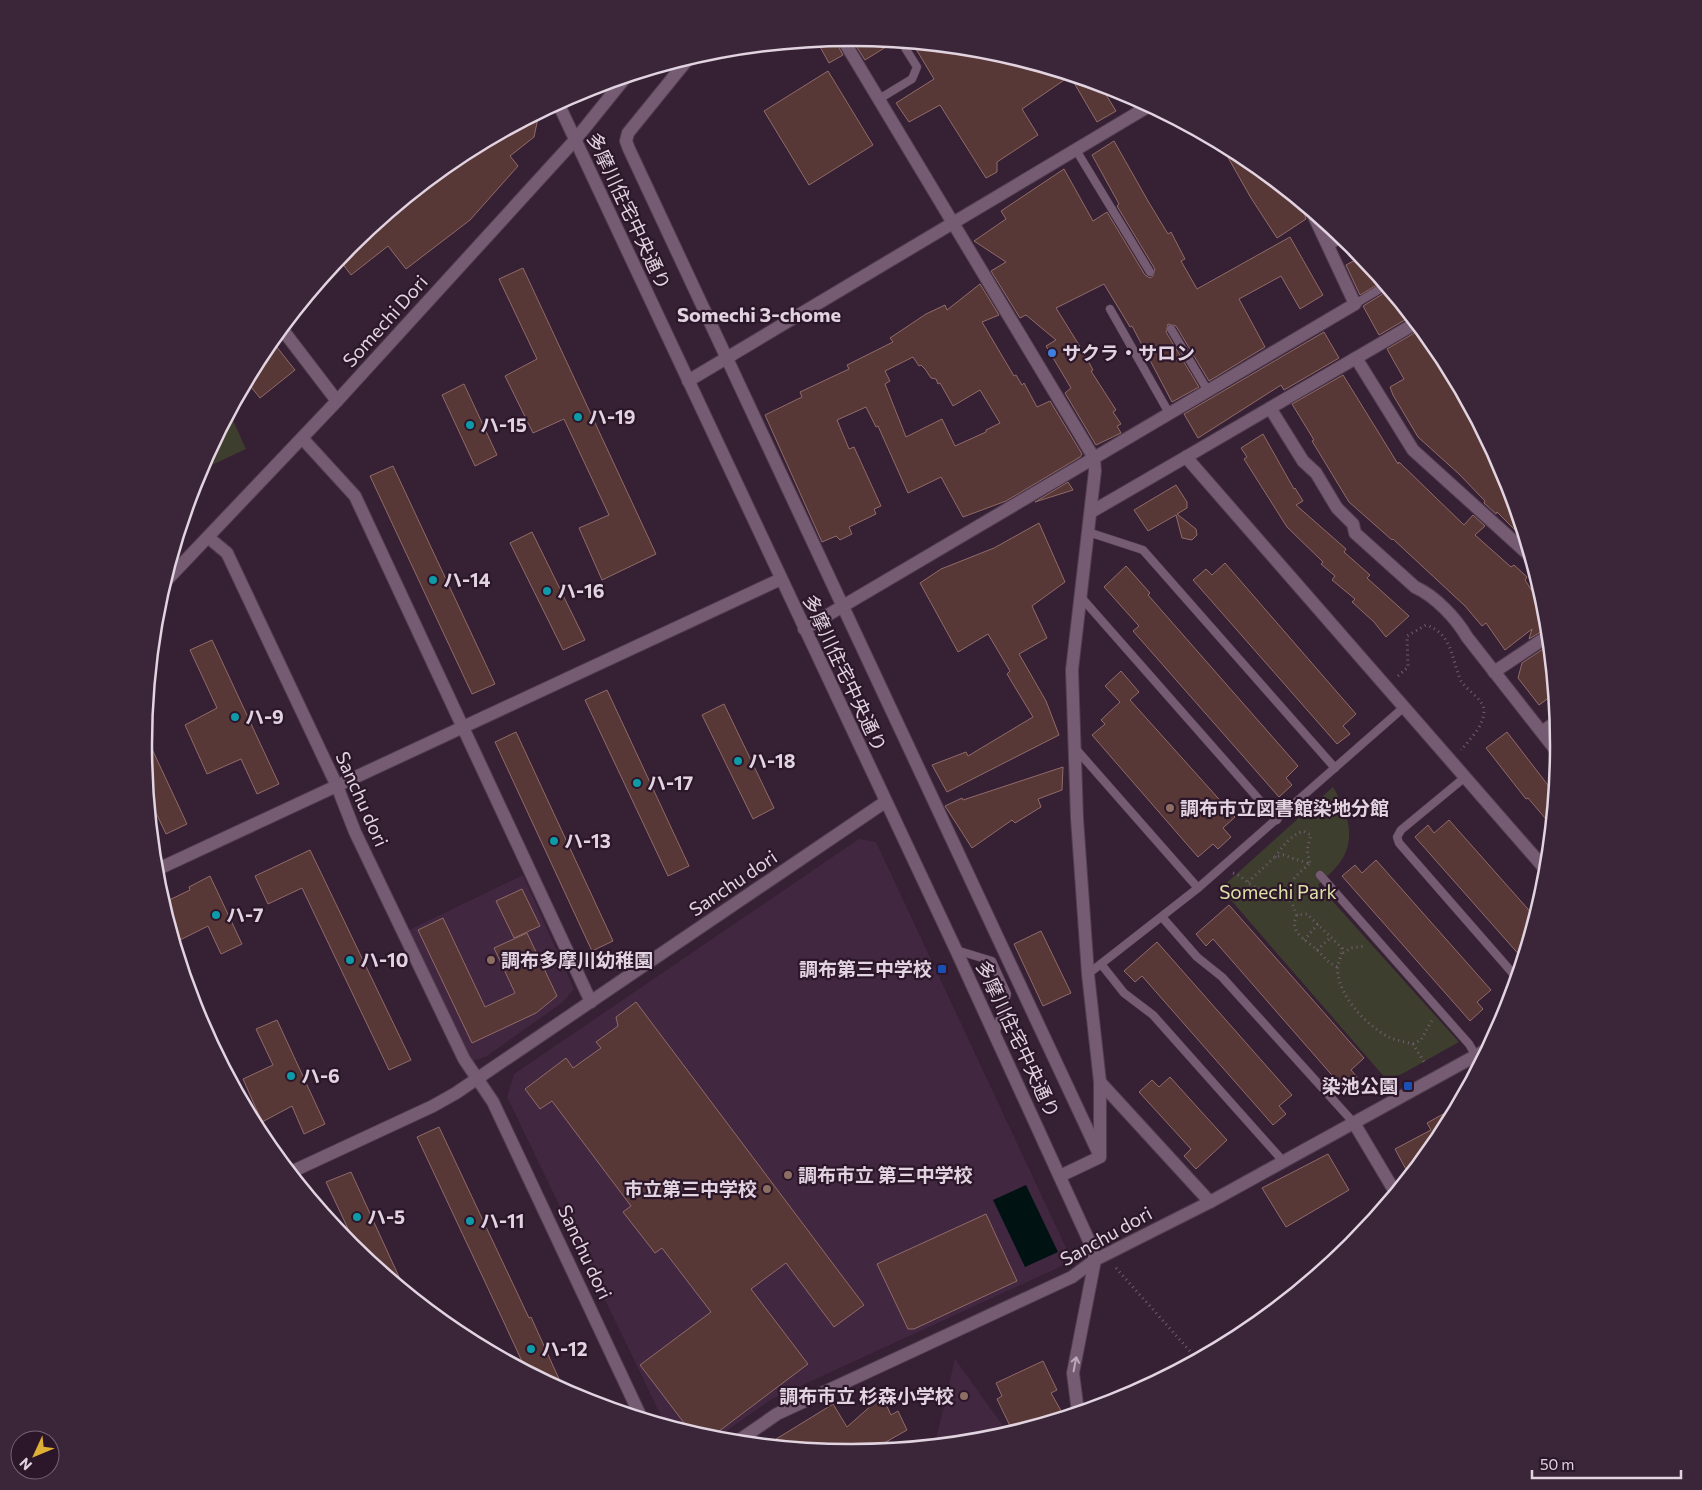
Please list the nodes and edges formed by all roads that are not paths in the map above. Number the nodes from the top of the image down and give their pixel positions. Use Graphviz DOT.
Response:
graph roads {
  1 [pos="847,46"];
  2 [pos="906,49"];
  3 [pos="681,68"];
  4 [pos="619,86"];
  5 [pos="879,99"];
  6 [pos="1138,108"];
  7 [pos="561,109"];
  8 [pos="575,140"];
  9 [pos="1076,150"];
  10 [pos="954,222"];
  11 [pos="1320,227"];
  12 [pos="1336,242"];
  13 [pos="1329,246"];
  14 [pos="1150,272"];
  15 [pos="1380,289"];
  16 [pos="1355,304"];
  17 [pos="1110,309"];
  18 [pos="1410,327"];
  19 [pos="1171,329"];
  20 [pos="286,335"];
  21 [pos="728,357"];
  22 [pos="1356,358"];
  23 [pos="688,380"];
  24 [pos="1208,391"];
  25 [pos="337,401"];
  26 [pos="1270,408"];
  27 [pos="1170,413"];
  28 [pos="302,438"];
  29 [pos="1186,457"];
  30 [pos="1094,458"];
  31 [pos="1091,512"];
  32 [pos="1088,532"];
  33 [pos="209,538"];
  34 [pos="1521,548"];
  35 [pos="174,573"];
  36 [pos="781,579"];
  37 [pos="1079,596"];
  38 [pos="844,606"];
  39 [pos="804,629"];
  40 [pos="1542,640"];
  41 [pos="1494,672"];
  42 [pos="1403,708"];
  43 [pos="464,727"];
  44 [pos="1549,727"];
  45 [pos="1542,732"];
  46 [pos="1550,742"];
  47 [pos="1075,748"];
  48 [pos="1334,768"];
  49 [pos="1464,778"];
  50 [pos="336,786"];
  51 [pos="885,802"];
  52 [pos="1277,820"];
  53 [pos="1539,862"];
  54 [pos="163,867"];
  55 [pos="1320,875"];
  56 [pos="1198,888"];
  57 [pos="1162,917"];
  58 [pos="956,950"];
  59 [pos="1101,964"];
  60 [pos="1512,972"];
  61 [pos="1088,974"];
  62 [pos="591,1002"];
  63 [pos="995,1035"];
  64 [pos="1479,1052"];
  65 [pos="1477,1055"];
  66 [pos="478,1078"];
  67 [pos="1100,1082"];
  68 [pos="1354,1123"];
  69 [pos="1100,1157"];
  70 [pos="1282,1161"];
  71 [pos="297,1169"];
  72 [pos="1060,1176"];
  73 [pos="1392,1186"];
  74 [pos="1210,1202"];
  75 [pos="1100,1258"];
  76 [pos="1077,1407"];
  77 [pos="638,1411"];
  78 [pos="746,1436"];
  1 -- 5 [label="street"];
  2 -- 5 [label="lane"];
  3 -- 21 [label="street"];
  4 -- 8 [label="street, Somechi Dori"];
  5 -- 10 [label="street"];
  6 -- 9 [label="street"];
  7 -- 8 [label="street, 多摩川住宅中央通り"];
  8 -- 23 [label="street, 多摩川住宅中央通り"];
  8 -- 25 [label="street, Somechi Dori"];
  9 -- 10 [label="street"];
  9 -- 14 [label="lane"];
  10 -- 21 [label="street"];
  10 -- 30 [label="street"];
  11 -- 13 [label="street"];
  12 -- 13 [label="lane"];
  13 -- 16 [label="street"];
  15 -- 16 [label="lane"];
  16 -- 24 [label="street"];
  17 -- 27 [label="lane"];
  18 -- 22 [label="street"];
  19 -- 24 [label="lane"];
  20 -- 25 [label="street"];
  21 -- 23 [label="street"];
  21 -- 38 [label="street"];
  22 -- 26 [label="street"];
  22 -- 34 [label="street"];
  23 -- 36 [label="street, 多摩川住宅中央通り"];
  24 -- 27 [label="street"];
  25 -- 28 [label="street, Somechi Dori"];
  26 -- 29 [label="street"];
  26 -- 41 [label="street"];
  27 -- 30 [label="street"];
  28 -- 33 [label="street, Somechi Dori"];
  28 -- 43 [label="street"];
  29 -- 31 [label="street"];
  29 -- 42 [label="street"];
  30 -- 31 [label="street"];
  30 -- 38 [label="street"];
  31 -- 32 [label="street"];
  32 -- 37 [label="street"];
  32 -- 48 [label="lane"];
  33 -- 35 [label="street, Somechi Dori"];
  33 -- 50 [label="street, Sanchu dori"];
  36 -- 39 [label="street, 多摩川住宅中央通り"];
  36 -- 43 [label="street"];
  37 -- 47 [label="street"];
  37 -- 52 [label="lane"];
  38 -- 39 [label="street"];
  38 -- 69 [label="street"];
  39 -- 51 [label="street, 多摩川住宅中央通り"];
  40 -- 41 [label="street"];
  41 -- 45 [label="street"];
  42 -- 48 [label="lane"];
  42 -- 49 [label="street"];
  43 -- 50 [label="street"];
  43 -- 62 [label="street"];
  44 -- 45 [label="street"];
  45 -- 46 [label="street"];
  47 -- 56 [label="lane"];
  47 -- 61 [label="street"];
  48 -- 52 [label="lane"];
  49 -- 53 [label="street"];
  49 -- 60 [label="lane"];
  50 -- 54 [label="street"];
  50 -- 66 [label="street, Sanchu dori"];
  51 -- 58 [label="street, 多摩川住宅中央通り"];
  51 -- 62 [label="street, Sanchu dori"];
  52 -- 56 [label="lane"];
  55 -- 64 [label="lane"];
  56 -- 57 [label="lane"];
  57 -- 59 [label="lane"];
  57 -- 68 [label="lane"];
  58 -- 63 [label="street, 多摩川住宅中央通り"];
  58 -- 63 [label="lane"];
  59 -- 61 [label="lane"];
  59 -- 70 [label="lane"];
  61 -- 67 [label="street"];
  62 -- 66 [label="street, Sanchu dori"];
  63 -- 72 [label="street, 多摩川住宅中央通り"];
  65 -- 68 [label="street, Sanchu dori"];
  66 -- 71 [label="street, Sanchu dori"];
  66 -- 77 [label="street, Sanchu dori"];
  67 -- 69 [label="street"];
  67 -- 74 [label="street"];
  68 -- 70 [label="street, Sanchu dori"];
  68 -- 73 [label="street"];
  69 -- 72 [label="street"];
  70 -- 74 [label="street, Sanchu dori"];
  72 -- 75 [label="street, 多摩川住宅中央通り"];
  74 -- 75 [label="street, Sanchu dori"];
  76 -- 75 [label="street, one-way"];
  75 -- 78 [label="street, Sanchu dori"];
}
